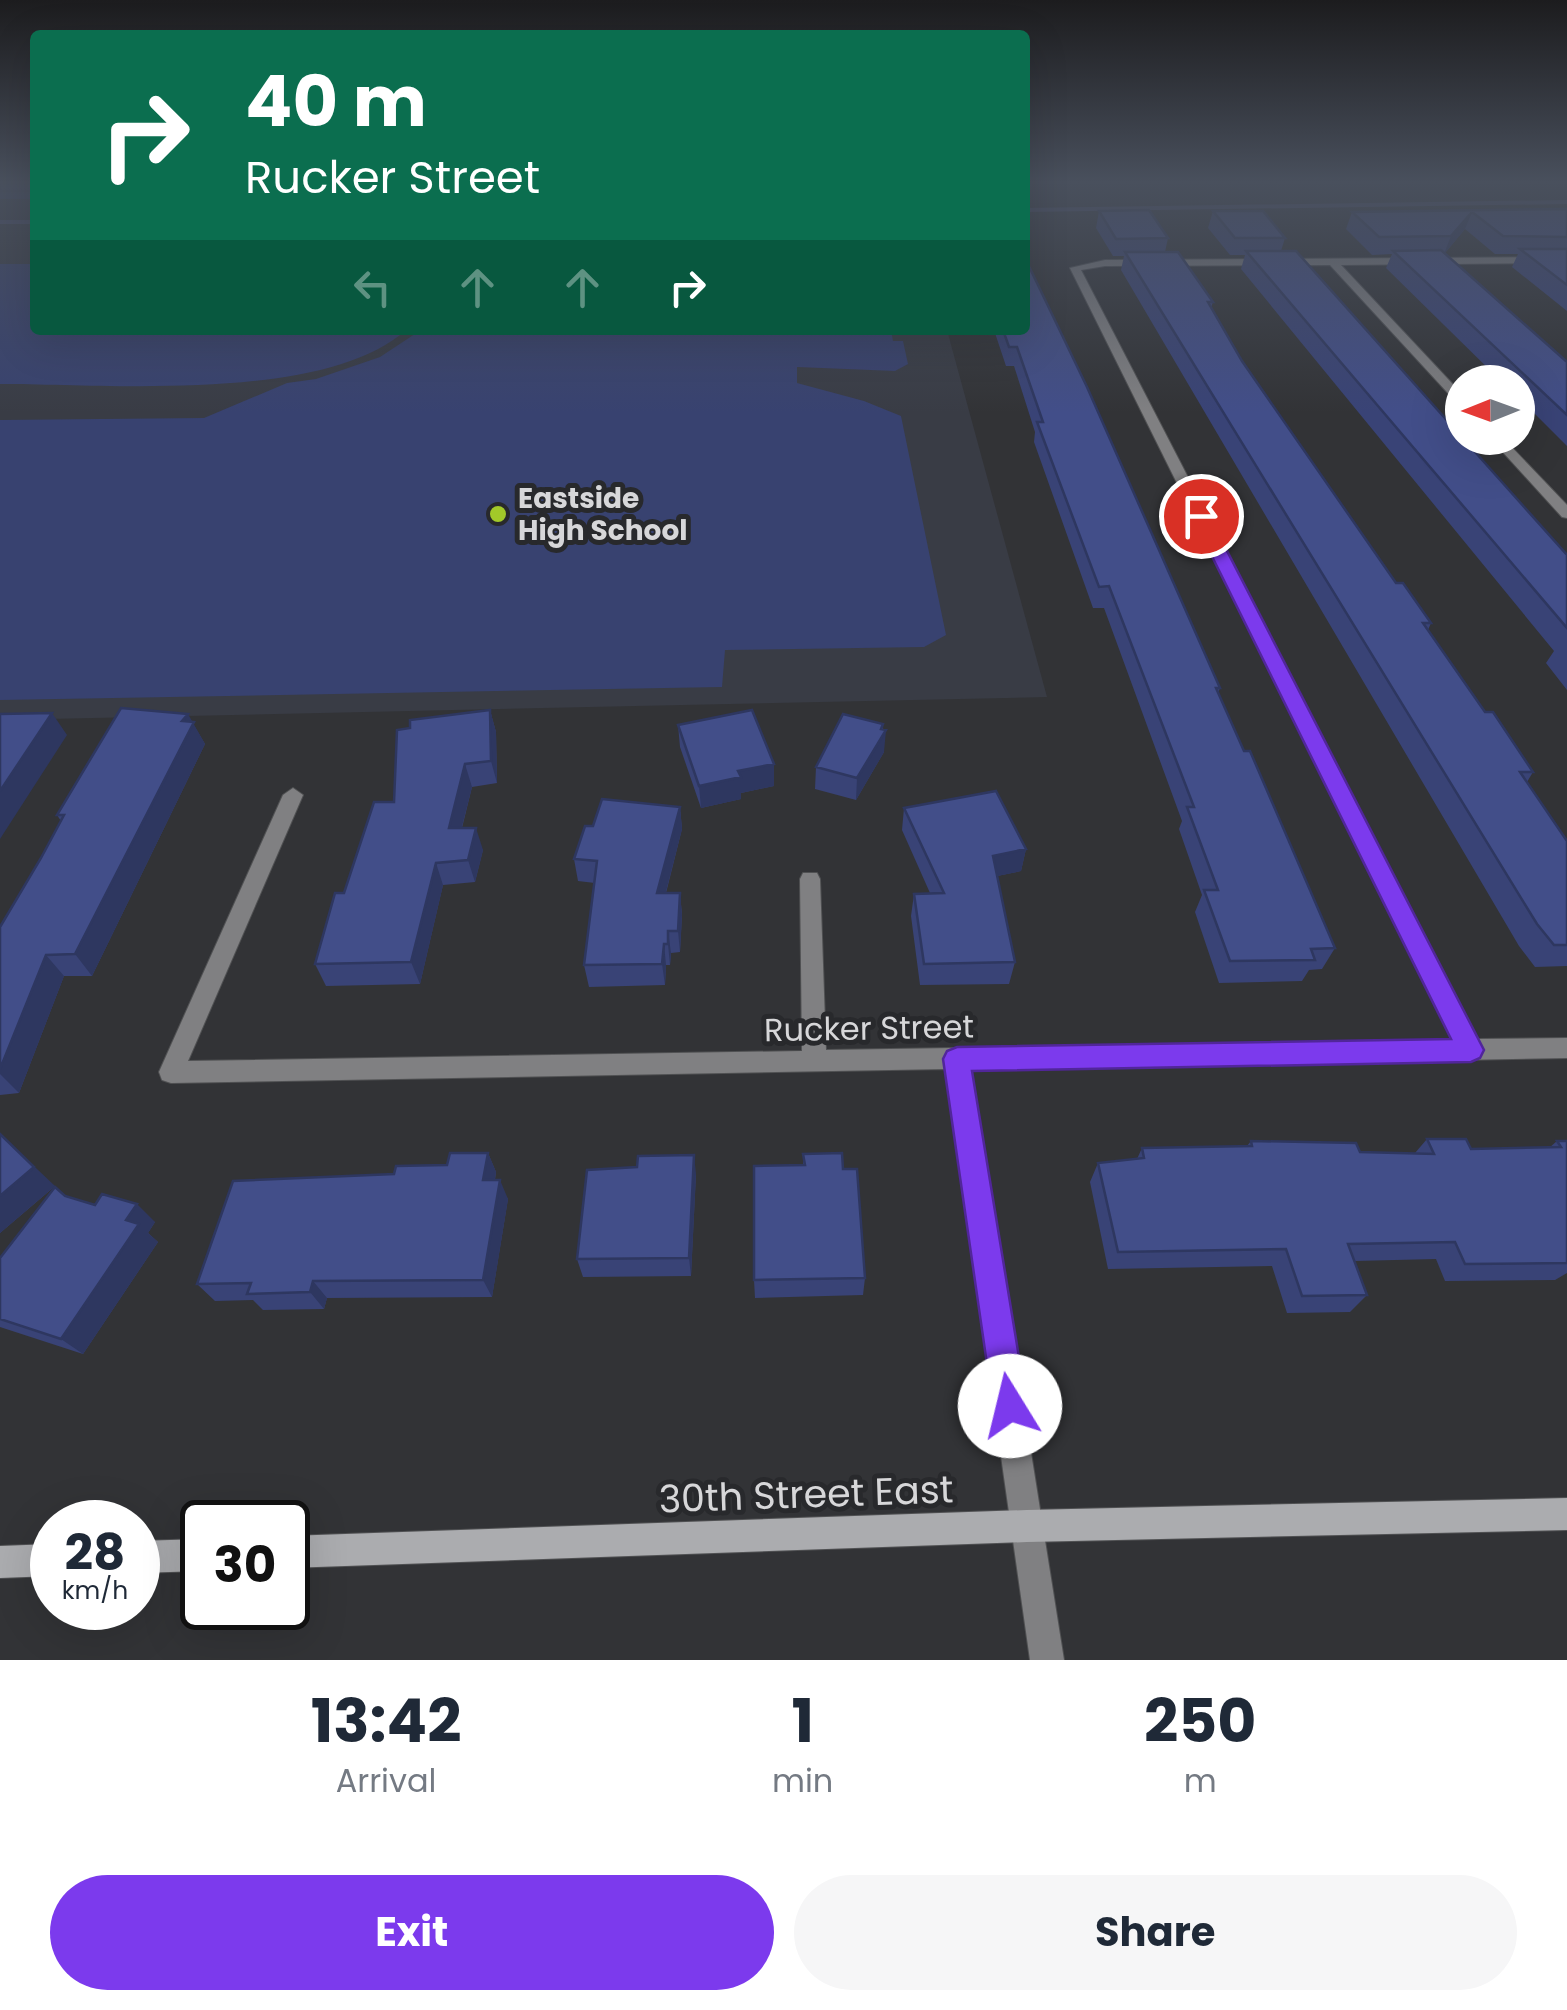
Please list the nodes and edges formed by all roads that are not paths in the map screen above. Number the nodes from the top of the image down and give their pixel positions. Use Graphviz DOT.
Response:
graph roads {
  1 [pos="1567,260"];
  2 [pos="1333,262"];
  3 [pos="1445,383"];
  4 [pos="1512,455"];
  5 [pos="1567,514"];
  6 [pos="294,795"];
  7 [pos="810,879"];
  8 [pos="1567,1048"];
  9 [pos="1471,1050"];
  10 [pos="957,1059"];
  11 [pos="814,1061"];
  12 [pos="1567,1514"];
  13 [pos="1027,1526"];
  14 [pos="310,1551"];
  15 [pos="30,1561"];
  16 [pos="0,1562"];
  17 [pos="1047,1660"];
  1 -- 2 [label="street"];
  2 -- 3 [label="street"];
  2 -- 9 [label="street"];
  4 -- 5 [label="street"];
  6 -- 11 [label="street, Rucker Street"];
  7 -- 11 [label="street"];
  8 -- 9 [label="street, Rucker Street"];
  9 -- 10 [label="street, Rucker Street"];
  10 -- 11 [label="street, Rucker Street"];
  10 -- 13 [label="street"];
  12 -- 13 [label="main road, 30th Street East"];
  13 -- 14 [label="main road, 30th Street East"];
  13 -- 17 [label="street"];
  15 -- 16 [label="main road"];
}
